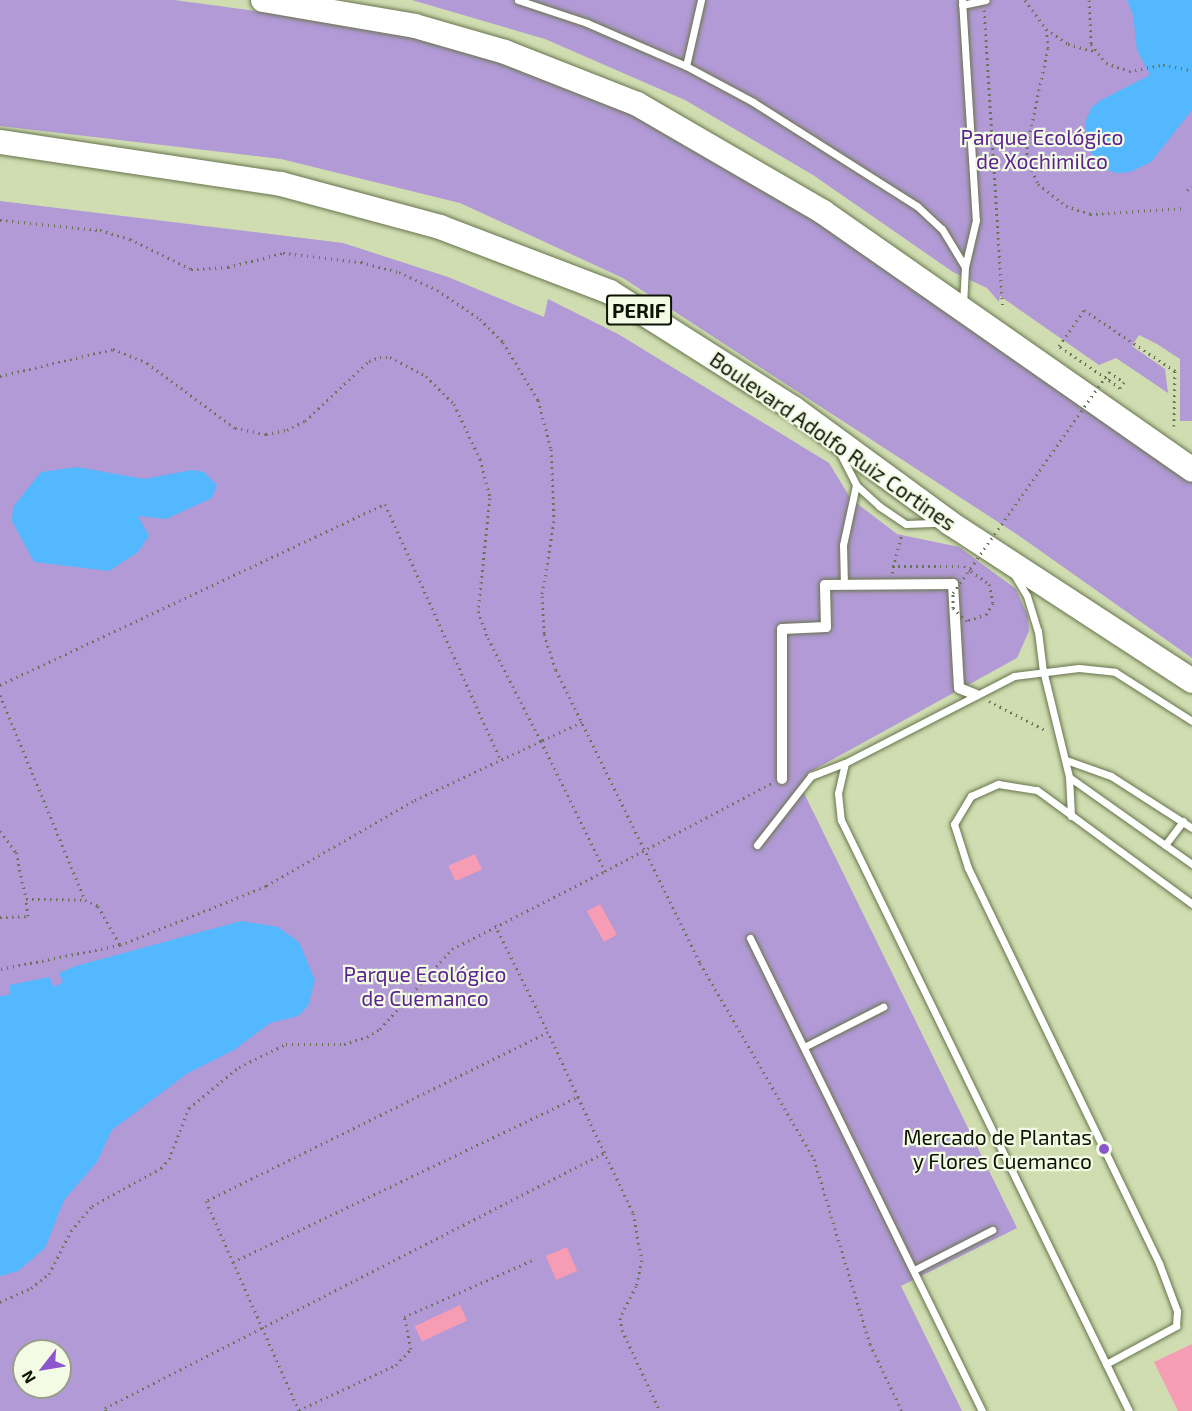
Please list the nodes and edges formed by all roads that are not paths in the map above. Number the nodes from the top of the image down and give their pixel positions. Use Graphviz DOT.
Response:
graph roads {
  1 [pos="263,0"];
  2 [pos="518,0"];
  3 [pos="700,0"];
  4 [pos="984,0"];
  5 [pos="962,2"];
  6 [pos="686,66"];
  7 [pos="0,142"];
  8 [pos="965,267"];
  9 [pos="962,309"];
  10 [pos="832,437"];
  11 [pos="1192,469"];
  12 [pos="856,485"];
  13 [pos="950,523"];
  14 [pos="1005,558"];
  15 [pos="844,585"];
  16 [pos="1042,670"];
  17 [pos="1192,681"];
  18 [pos="976,695"];
  19 [pos="1192,721"];
  20 [pos="1066,760"];
  21 [pos="845,763"];
  22 [pos="1069,777"];
  23 [pos="782,778"];
  24 [pos="1071,816"];
  25 [pos="1183,821"];
  26 [pos="1192,828"];
  27 [pos="1165,845"];
  28 [pos="757,846"];
  29 [pos="1192,864"];
  30 [pos="1192,904"];
  31 [pos="750,938"];
  32 [pos="883,1007"];
  33 [pos="804,1047"];
  34 [pos="992,1230"];
  35 [pos="914,1270"];
  36 [pos="1106,1364"];
  37 [pos="982,1411"];
  38 [pos="1129,1411"];
  1 -- 9 [label="highway"];
  2 -- 6 [label="lane"];
  3 -- 6 [label="lane"];
  4 -- 5 [label="lane"];
  5 -- 8 [label="lane"];
  6 -- 8 [label="lane"];
  7 -- 10 [label="highway, Boulevard Adolfo Ruiz Cortines / PERIF"];
  8 -- 9 [label="lane"];
  9 -- 11 [label="highway"];
  10 -- 12 [label="lane"];
  10 -- 13 [label="highway, Boulevard Adolfo Ruiz Cortines / PERIF"];
  12 -- 13 [label="lane"];
  12 -- 15 [label="lane"];
  13 -- 14 [label="highway, Boulevard Adolfo Ruiz Cortines / PERIF"];
  14 -- 16 [label="lane"];
  14 -- 17 [label="highway, Boulevard Adolfo Ruiz Cortines / PERIF"];
  15 -- 18 [label="street"];
  15 -- 23 [label="street"];
  16 -- 18 [label="lane"];
  16 -- 19 [label="lane"];
  16 -- 20 [label="lane"];
  18 -- 21 [label="lane"];
  20 -- 22 [label="lane"];
  20 -- 25 [label="lane"];
  21 -- 28 [label="lane"];
  21 -- 36 [label="lane"];
  22 -- 24 [label="lane"];
  22 -- 27 [label="lane"];
  24 -- 30 [label="lane"];
  24 -- 36 [label="lane"];
  25 -- 26 [label="lane"];
  25 -- 27 [label="lane"];
  27 -- 29 [label="lane"];
  31 -- 33 [label="lane"];
  32 -- 33 [label="lane"];
  33 -- 35 [label="lane"];
  34 -- 35 [label="lane"];
  35 -- 37 [label="lane"];
  36 -- 38 [label="lane"];
}
